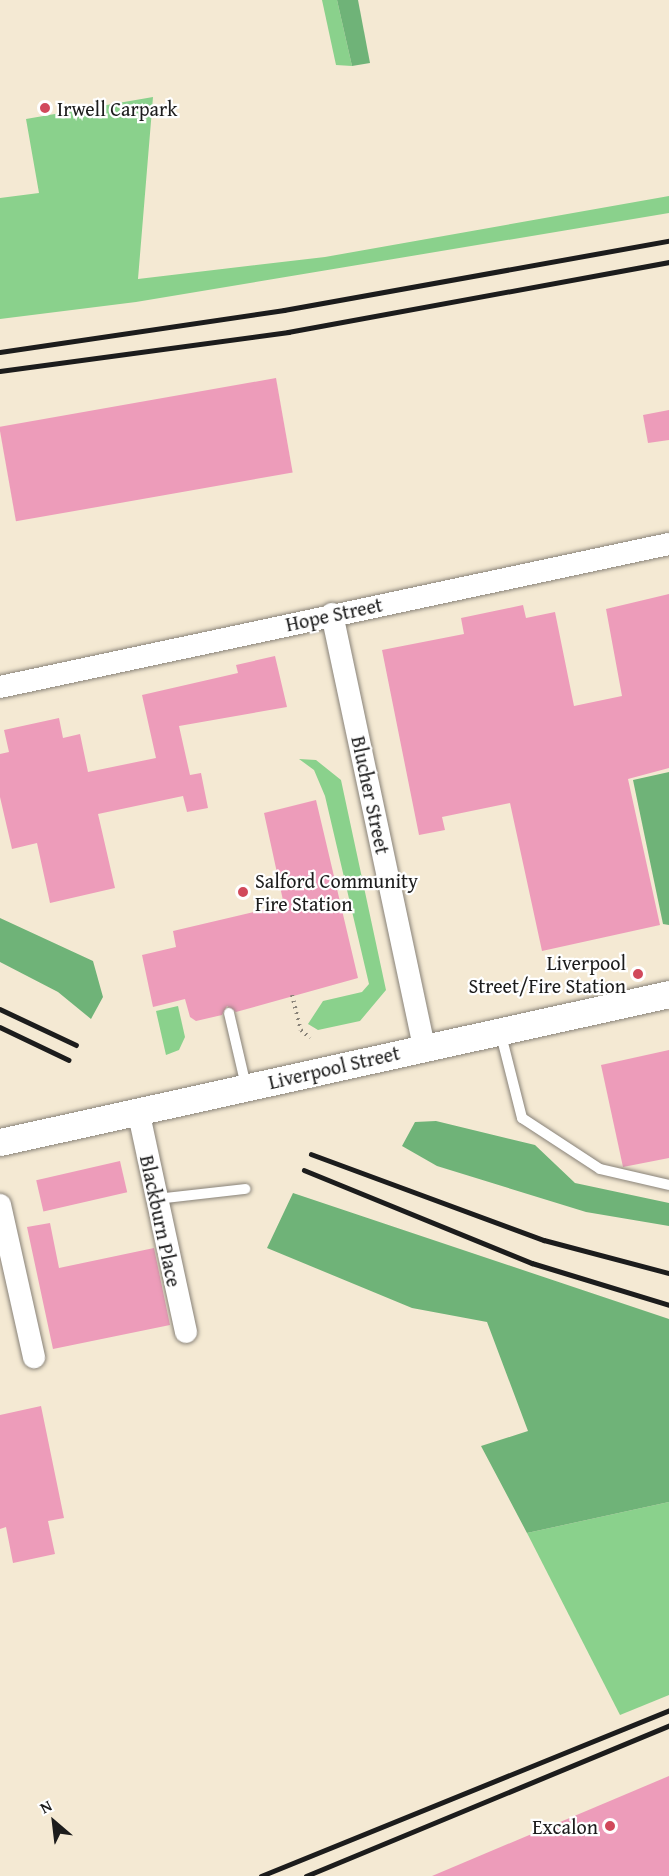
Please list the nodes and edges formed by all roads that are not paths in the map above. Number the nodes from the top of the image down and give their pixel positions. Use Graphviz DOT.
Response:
graph roads {
  1 [pos="669,543"];
  2 [pos="332,614"];
  3 [pos="0,687"];
  4 [pos="669,994"];
  5 [pos="230,1013"];
  6 [pos="500,1031"];
  7 [pos="424,1047"];
  8 [pos="246,1087"];
  9 [pos="138,1110"];
  10 [pos="0,1142"];
  11 [pos="669,1185"];
  12 [pos="245,1189"];
  13 [pos="156,1199"];
  14 [pos="0,1205"];
  15 [pos="186,1332"];
  16 [pos="34,1357"];
  1 -- 2 [label="street, Hope Street"];
  2 -- 3 [label="street, Hope Street"];
  2 -- 7 [label="street, Blucher Street"];
  4 -- 6 [label="street, Liverpool Street"];
  5 -- 8 [label="lane"];
  6 -- 7 [label="street, Liverpool Street"];
  6 -- 11 [label="lane"];
  7 -- 8 [label="street, Liverpool Street"];
  8 -- 9 [label="street, Liverpool Street"];
  9 -- 10 [label="street, Liverpool Street"];
  9 -- 13 [label="street, Blackburn Place"];
  12 -- 13 [label="lane"];
  13 -- 15 [label="street, Blackburn Place"];
  14 -- 16 [label="street"];
}
